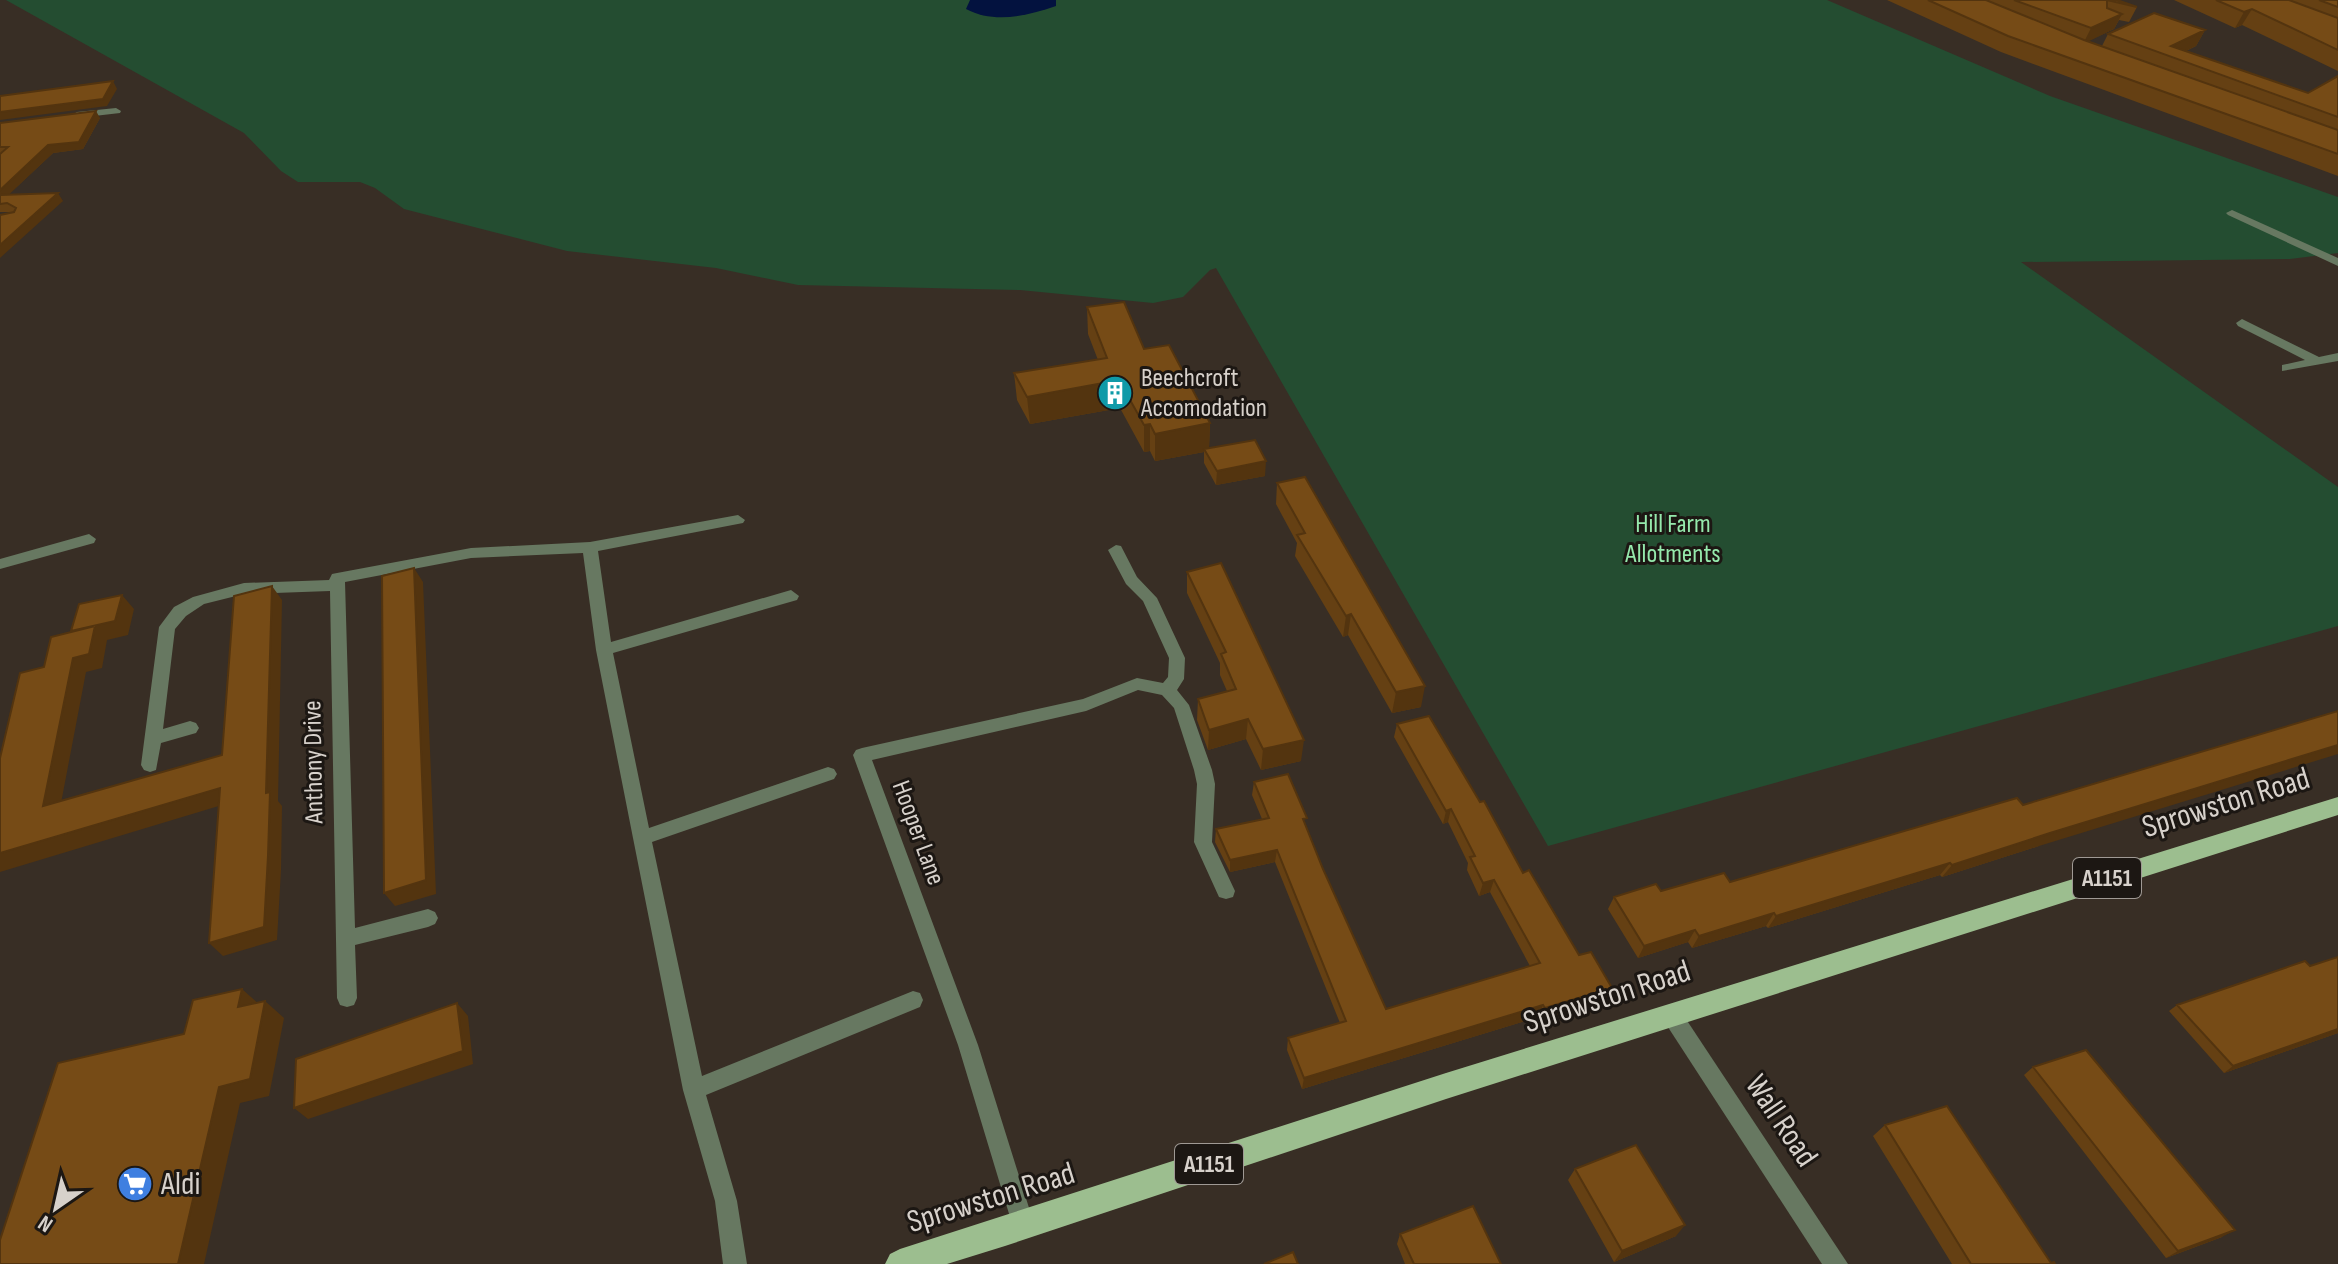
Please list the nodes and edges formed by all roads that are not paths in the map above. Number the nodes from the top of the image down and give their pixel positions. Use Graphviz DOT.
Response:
graph roads {
  1 [pos="116,111"];
  2 [pos="59,118"];
  3 [pos="2232,213"];
  4 [pos="2338,262"];
  5 [pos="2242,323"];
  6 [pos="2338,357"];
  7 [pos="2317,361"];
  8 [pos="2287,368"];
  9 [pos="738,520"];
  10 [pos="89,539"];
  11 [pos="590,547"];
  12 [pos="1116,550"];
  13 [pos="0,564"];
  14 [pos="337,585"];
  15 [pos="791,596"];
  16 [pos="604,650"];
  17 [pos="1167,690"];
  18 [pos="190,728"];
  19 [pos="153,739"];
  20 [pos="150,765"];
  21 [pos="828,774"];
  22 [pos="2338,806"];
  23 [pos="642,838"];
  24 [pos="1226,891"];
  25 [pos="428,918"];
  26 [pos="345,939"];
  27 [pos="347,998"];
  28 [pos="913,1000"];
  29 [pos="1671,1014"];
  30 [pos="694,1090"];
  31 [pos="1024,1227"];
  32 [pos="735,1264"];
  33 [pos="900,1264"];
  34 [pos="1836,1264"];
  1 -- 2 [label="street"];
  3 -- 4 [label="street"];
  5 -- 7 [label="street"];
  6 -- 7 [label="street"];
  7 -- 8 [label="street"];
  9 -- 11 [label="street"];
  10 -- 13 [label="street"];
  11 -- 14 [label="street"];
  11 -- 16 [label="street"];
  12 -- 17 [label="street"];
  14 -- 19 [label="street"];
  14 -- 26 [label="street, Anthony Drive"];
  15 -- 16 [label="street"];
  16 -- 23 [label="street"];
  17 -- 24 [label="street"];
  17 -- 31 [label="street, Hooper Lane"];
  18 -- 19 [label="street"];
  19 -- 20 [label="street"];
  21 -- 23 [label="street"];
  22 -- 29 [label="main road, Sprowston Road / A1151"];
  23 -- 30 [label="street"];
  25 -- 26 [label="street"];
  26 -- 27 [label="street, Anthony Drive"];
  28 -- 30 [label="street"];
  29 -- 31 [label="main road, Sprowston Road / A1151"];
  29 -- 34 [label="street, Wall Road"];
  30 -- 32 [label="street"];
  31 -- 33 [label="main road, Sprowston Road / A1151"];
}
